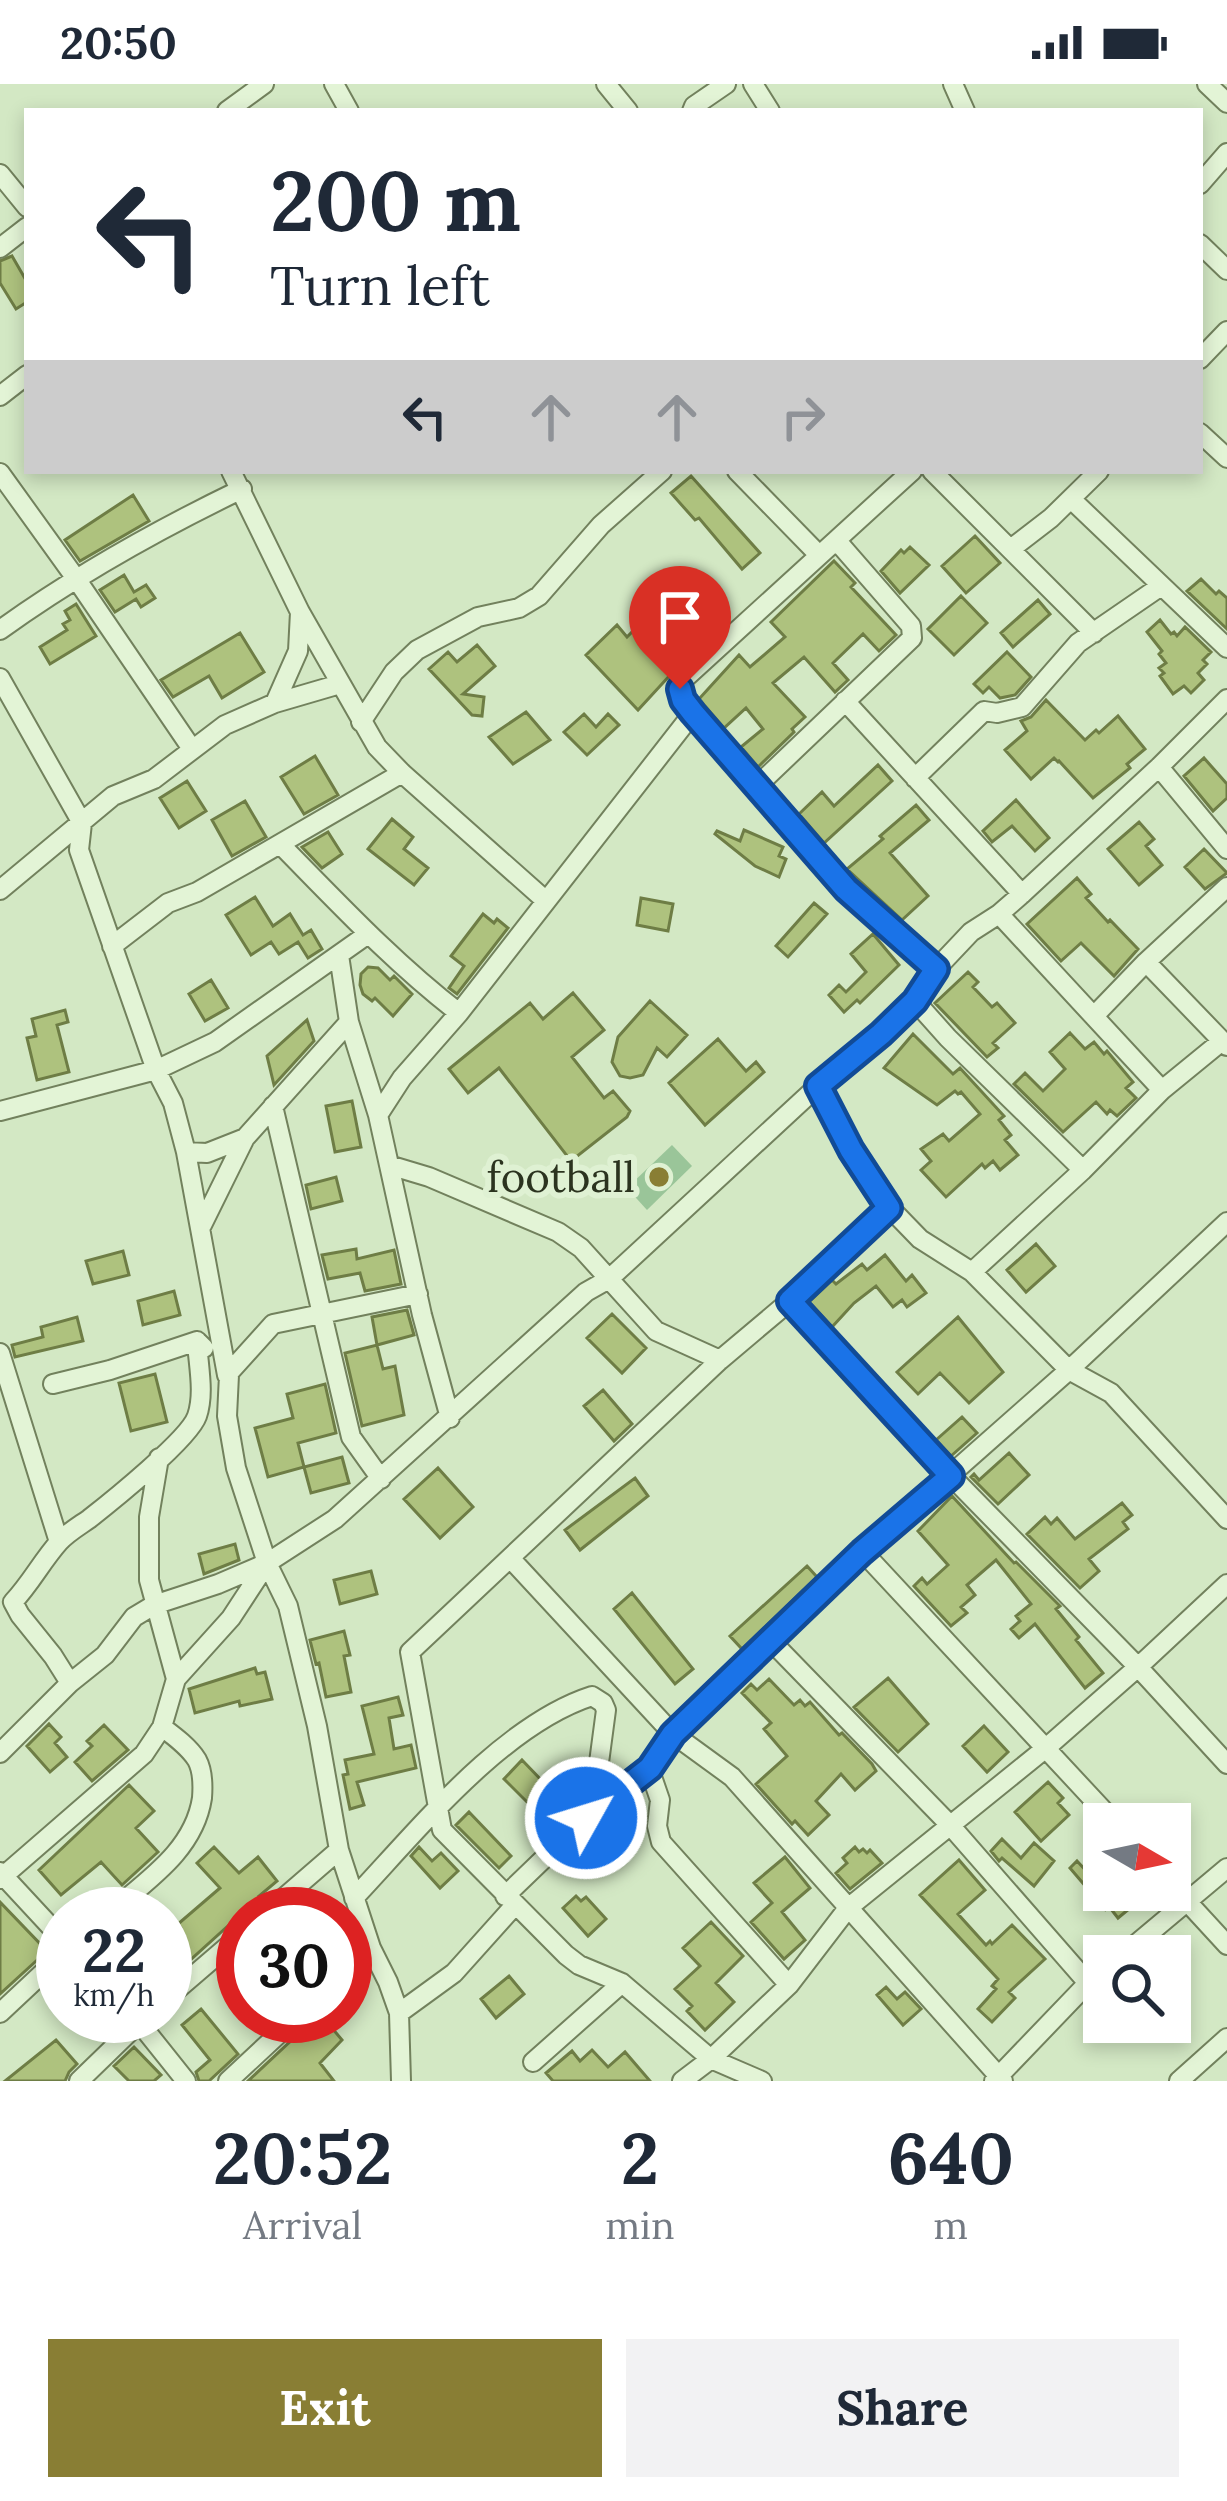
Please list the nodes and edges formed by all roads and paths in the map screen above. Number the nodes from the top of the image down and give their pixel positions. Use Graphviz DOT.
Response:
graph roads {
  1 [pos="264,84"];
  2 [pos="606,84"];
  3 [pos="726,84"];
  4 [pos="1207,84"];
  5 [pos="1227,103"];
  6 [pos="230,108"];
  7 [pos="626,108"];
  8 [pos="693,108"];
  9 [pos="1227,153"];
  10 [pos="0,174"];
  11 [pos="1203,181"];
  12 [pos="24,203"];
  13 [pos="24,229"];
  14 [pos="1203,247"];
  15 [pos="0,248"];
  16 [pos="1227,270"];
  17 [pos="1227,332"];
  18 [pos="1203,356"];
  19 [pos="24,377"];
  20 [pos="0,396"];
  21 [pos="1203,436"];
  22 [pos="1227,458"];
  23 [pos="0,473"];
  24 [pos="233,474"];
  25 [pos="659,474"];
  26 [pos="740,474"];
  27 [pos="909,474"];
  28 [pos="935,474"];
  29 [pos="1096,474"];
  30 [pos="242,489"];
  31 [pos="1072,499"];
  32 [pos="837,541"];
  33 [pos="1012,548"];
  34 [pos="819,555"];
  35 [pos="77,580"];
  36 [pos="1161,586"];
  37 [pos="300,612"];
  38 [pos="0,630"];
  39 [pos="1094,633"];
  40 [pos="1227,648"];
  41 [pos="0,678"];
  42 [pos="340,684"];
  43 [pos="1227,699"];
  44 [pos="845,701"];
  45 [pos="274,703"];
  46 [pos="693,713"];
  47 [pos="361,722"];
  48 [pos="192,749"];
  49 [pos="1159,767"];
  50 [pos="402,773"];
  51 [pos="915,778"];
  52 [pos="758,785"];
  53 [pos="82,823"];
  54 [pos="281,844"];
  55 [pos="1227,849"];
  56 [pos="1227,887"];
  57 [pos="0,890"];
  58 [pos="1022,894"];
  59 [pos="545,900"];
  60 [pos="999,914"];
  61 [pos="368,934"];
  62 [pos="112,946"];
  63 [pos="339,955"];
  64 [pos="1145,962"];
  65 [pos="936,969"];
  66 [pos="915,1001"];
  67 [pos="459,1013"];
  68 [pos="1094,1016"];
  69 [pos="349,1022"];
  70 [pos="1224,1043"];
  71 [pos="156,1070"];
  72 [pos="818,1086"];
  73 [pos="1162,1090"];
  74 [pos="273,1106"];
  75 [pos="0,1112"];
  76 [pos="378,1115"];
  77 [pos="244,1138"];
  78 [pos="186,1152"];
  79 [pos="389,1166"];
  80 [pos="1083,1170"];
  81 [pos="889,1208"];
  82 [pos="1227,1222"];
  83 [pos="201,1226"];
  84 [pos="972,1272"];
  85 [pos="609,1279"];
  86 [pos="418,1294"];
  87 [pos="790,1301"];
  88 [pos="320,1315"];
  89 [pos="197,1341"];
  90 [pos="0,1353"];
  91 [pos="720,1360"];
  92 [pos="1069,1370"];
  93 [pos="227,1375"];
  94 [pos="53,1384"];
  95 [pos="450,1418"];
  96 [pos="159,1458"];
  97 [pos="951,1476"];
  98 [pos="381,1479"];
  99 [pos="1227,1520"];
  100 [pos="59,1542"];
  101 [pos="862,1552"];
  102 [pos="511,1559"];
  103 [pos="267,1563"];
  104 [pos="1227,1584"];
  105 [pos="154,1605"];
  106 [pos="7,1607"];
  107 [pos="771,1641"];
  108 [pos="1138,1667"];
  109 [pos="176,1679"];
  110 [pos="70,1683"];
  111 [pos="162,1727"];
  112 [pos="673,1734"];
  113 [pos="1046,1748"];
  114 [pos="0,1753"];
  115 [pos="1227,1764"];
  116 [pos="650,1768"];
  117 [pos="1097,1803"];
  118 [pos="437,1809"];
  119 [pos="586,1818"];
  120 [pos="950,1826"];
  121 [pos="339,1850"];
  122 [pos="1227,1868"];
  123 [pos="1,1876"];
  124 [pos="139,1887"];
  125 [pos="296,1887"];
  126 [pos="351,1887"];
  127 [pos="364,1887"];
  128 [pos="510,1900"];
  129 [pos="1191,1900"];
  130 [pos="1191,1906"];
  131 [pos="848,1908"];
  132 [pos="1178,1911"];
  133 [pos="36,1912"];
  134 [pos="1148,1935"];
  135 [pos="1227,1946"];
  136 [pos="372,1950"];
  137 [pos="216,1956"];
  138 [pos="1083,1964"];
  139 [pos="192,1977"];
  140 [pos="36,1979"];
  141 [pos="622,1983"];
  142 [pos="789,1985"];
  143 [pos="1083,1991"];
  144 [pos="0,2013"];
  145 [pos="399,2013"];
  146 [pos="1227,2038"];
  147 [pos="116,2043"];
  148 [pos="158,2043"];
  149 [pos="269,2043"];
  150 [pos="711,2059"];
  151 [pos="533,2062"];
  152 [pos="999,2080"];
  153 [pos="79,2081"];
  154 [pos="186,2081"];
  155 [pos="228,2081"];
  156 [pos="401,2081"];
  157 [pos="682,2081"];
  158 [pos="762,2081"];
  159 [pos="1179,2081"];
  1 -- 6 [label="street"];
  2 -- 7 [label="street"];
  3 -- 8 [label="street"];
  4 -- 5 [label="street"];
  9 -- 11 [label="street"];
  10 -- 12 [label="street"];
  13 -- 15 [label="street"];
  14 -- 16 [label="street"];
  17 -- 18 [label="street"];
  19 -- 20 [label="street"];
  21 -- 22 [label="street"];
  23 -- 35 [label="street"];
  24 -- 30 [label="street"];
  25 -- 47 [label="street"];
  26 -- 34 [label="street"];
  27 -- 32 [label="street"];
  28 -- 33 [label="street"];
  29 -- 31 [label="street"];
  30 -- 35 [label="street"];
  30 -- 37 [label="street"];
  31 -- 33 [label="street"];
  31 -- 36 [label="street"];
  32 -- 34 [label="street"];
  32 -- 44 [label="street"];
  33 -- 39 [label="street"];
  34 -- 46 [label="street"];
  35 -- 38 [label="street"];
  35 -- 48 [label="street"];
  36 -- 39 [label="street"];
  36 -- 40 [label="street"];
  37 -- 42 [label="street"];
  37 -- 45 [label="street"];
  39 -- 51 [label="street"];
  41 -- 53 [label="street"];
  42 -- 45 [label="street"];
  42 -- 47 [label="street"];
  43 -- 49 [label="street"];
  44 -- 51 [label="street"];
  44 -- 52 [label="street"];
  45 -- 48 [label="street"];
  46 -- 52 [label="street"];
  46 -- 59 [label="street"];
  47 -- 50 [label="street"];
  48 -- 53 [label="street"];
  49 -- 55 [label="street"];
  49 -- 58 [label="street"];
  50 -- 54 [label="street"];
  50 -- 59 [label="street"];
  51 -- 58 [label="street"];
  52 -- 65 [label="street"];
  53 -- 57 [label="street"];
  53 -- 62 [label="street"];
  54 -- 61 [label="street"];
  54 -- 62 [label="street"];
  56 -- 64 [label="street"];
  58 -- 60 [label="street"];
  59 -- 67 [label="street"];
  60 -- 65 [label="street"];
  60 -- 68 [label="street"];
  61 -- 63 [label="street"];
  61 -- 67 [label="street"];
  62 -- 71 [label="street"];
  63 -- 69 [label="street"];
  63 -- 71 [label="street"];
  64 -- 68 [label="street"];
  64 -- 70 [label="street"];
  65 -- 66 [label="street"];
  66 -- 72 [label="street"];
  66 -- 80 [label="street"];
  67 -- 76 [label="street"];
  68 -- 73 [label="street"];
  69 -- 74 [label="street"];
  69 -- 76 [label="street"];
  70 -- 73 [label="street"];
  71 -- 75 [label="street"];
  71 -- 78 [label="street"];
  72 -- 81 [label="street"];
  72 -- 85 [label="street"];
  73 -- 80 [label="street"];
  74 -- 77 [label="street"];
  74 -- 88 [label="street"];
  76 -- 79 [label="street"];
  77 -- 78 [label="street"];
  77 -- 83 [label="street"];
  78 -- 83 [label="street"];
  79 -- 85 [label="street"];
  79 -- 86 [label="street"];
  80 -- 84 [label="street"];
  81 -- 84 [label="street"];
  81 -- 87 [label="street"];
  82 -- 92 [label="street"];
  83 -- 93 [label="street"];
  84 -- 92 [label="street"];
  85 -- 91 [label="street"];
  85 -- 95 [label="street"];
  86 -- 88 [label="street"];
  86 -- 95 [label="street"];
  87 -- 91 [label="street"];
  87 -- 97 [label="street"];
  88 -- 93 [label="street"];
  88 -- 98 [label="street"];
  89 -- 93 [label="street"];
  89 -- 94 [label="street"];
  89 -- 96 [label="street"];
  90 -- 100 [label="street"];
  91 -- 102 [label="street"];
  92 -- 97 [label="street"];
  92 -- 99 [label="street"];
  93 -- 103 [label="street"];
  95 -- 98 [label="street"];
  96 -- 100 [label="street"];
  96 -- 105 [label="street"];
  97 -- 101 [label="street"];
  97 -- 108 [label="street"];
  98 -- 103 [label="street"];
  100 -- 106 [label="street"];
  101 -- 107 [label="street"];
  101 -- 113 [label="street"];
  102 -- 112 [label="street"];
  102 -- 118 [label="street"];
  103 -- 105 [label="street"];
  103 -- 109 [label="street"];
  103 -- 121 [label="street"];
  104 -- 108 [label="street"];
  105 -- 109 [label="street"];
  105 -- 110 [label="street"];
  106 -- 110 [label="street"];
  107 -- 112 [label="street"];
  107 -- 120 [label="street"];
  108 -- 113 [label="street"];
  108 -- 115 [label="street"];
  109 -- 111 [label="street"];
  110 -- 114 [label="street"];
  111 -- 123 [label="street"];
  111 -- 124 [label="street"];
  112 -- 116 [label="street"];
  112 -- 131 [label="street"];
  113 -- 117 [label="street"];
  113 -- 120 [label="street"];
  116 -- 119 [label="street"];
  116 -- 142 [label="street"];
  118 -- 119 [label="street"];
  118 -- 127 [label="street"];
  118 -- 128 [label="street"];
  119 -- 128 [label="street"];
  120 -- 131 [label="street"];
  120 -- 138 [label="street"];
  121 -- 125 [label="street"];
  121 -- 126 [label="street"];
  122 -- 129 [label="street"];
  123 -- 133 [label="street"];
  128 -- 141 [label="street"];
  128 -- 145 [label="street"];
  130 -- 135 [label="street"];
  131 -- 142 [label="street"];
  131 -- 152 [label="street"];
  132 -- 134 [label="street"];
  136 -- 145 [label="street"];
  137 -- 139 [label="street"];
  140 -- 144 [label="street"];
  141 -- 150 [label="street"];
  141 -- 151 [label="street"];
  142 -- 150 [label="street"];
  143 -- 152 [label="street"];
  145 -- 156 [label="street"];
  146 -- 159 [label="street"];
  147 -- 153 [label="street"];
  148 -- 154 [label="street"];
  149 -- 155 [label="street"];
  150 -- 157 [label="street"];
  150 -- 158 [label="street"];
}
